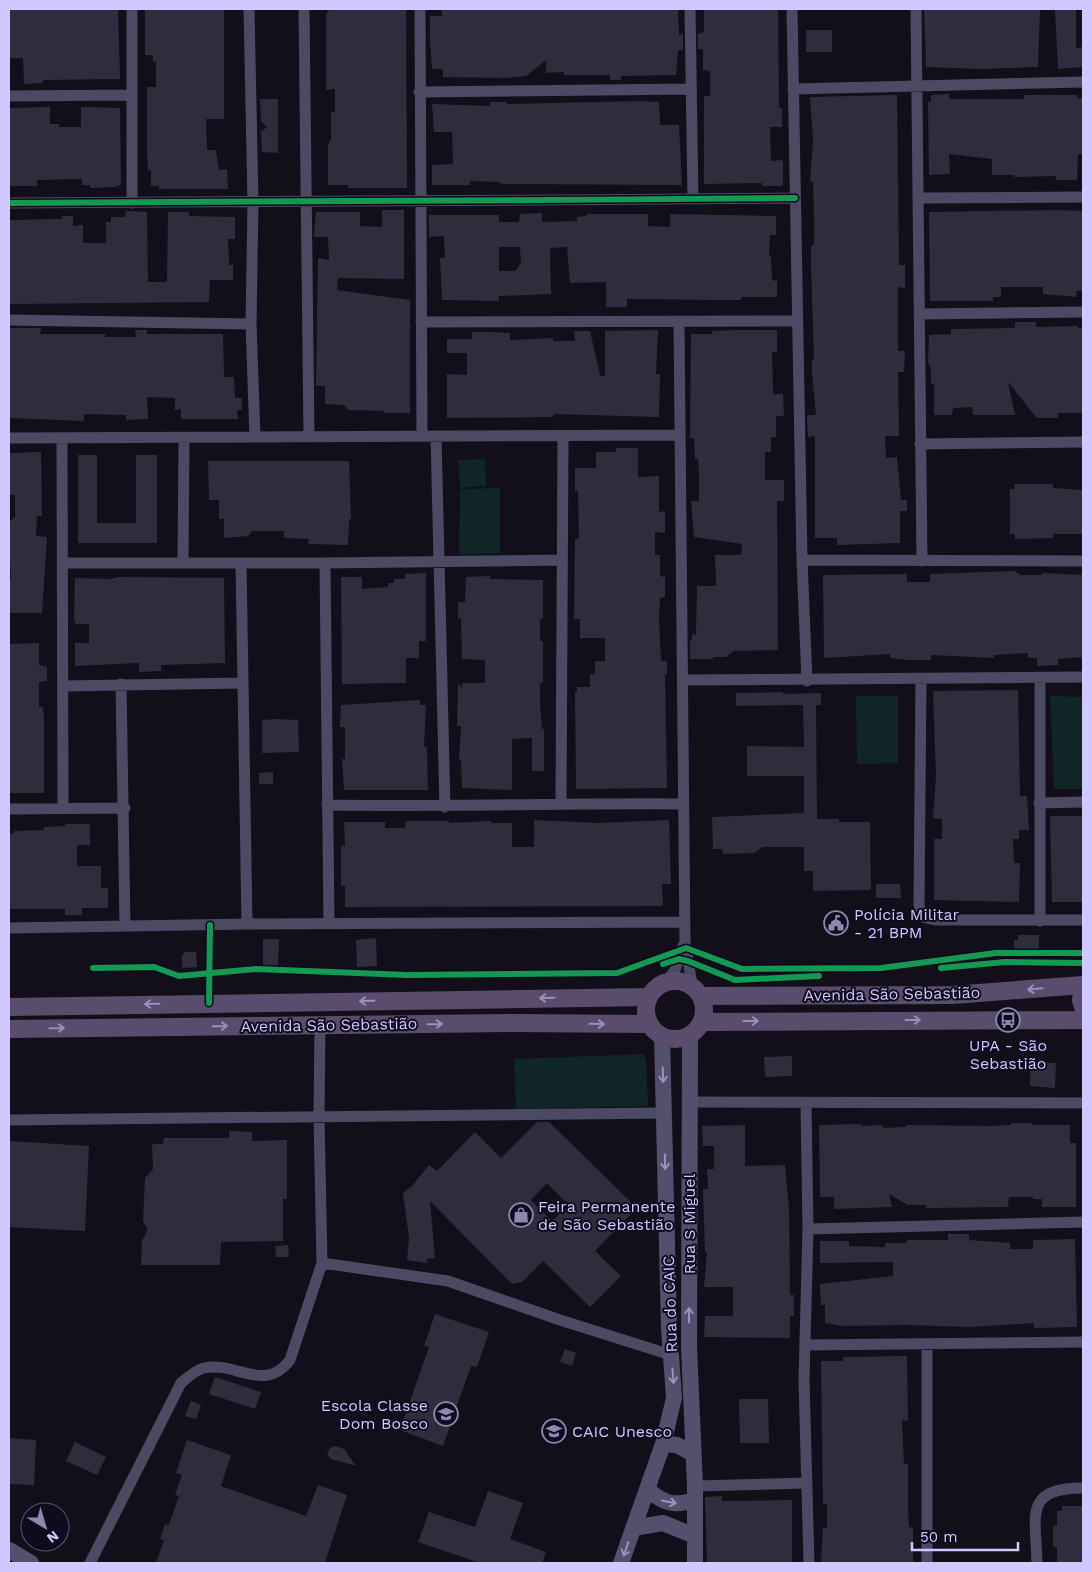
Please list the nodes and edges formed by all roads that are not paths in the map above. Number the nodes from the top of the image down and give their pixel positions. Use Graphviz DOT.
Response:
graph roads {
  1 [pos="132,9"];
  2 [pos="249,9"];
  3 [pos="304,9"];
  4 [pos="420,9"];
  5 [pos="690,9"];
  6 [pos="792,9"];
  7 [pos="916,9"];
  8 [pos="1083,82"];
  9 [pos="917,87"];
  10 [pos="691,89"];
  11 [pos="793,89"];
  12 [pos="419,92"];
  13 [pos="132,95"];
  14 [pos="9,96"];
  15 [pos="1083,197"];
  16 [pos="795,198"];
  17 [pos="918,198"];
  18 [pos="693,199"];
  19 [pos="307,200"];
  20 [pos="253,202"];
  21 [pos="9,203"];
  22 [pos="132,203"];
  23 [pos="421,203"];
  24 [pos="1083,312"];
  25 [pos="919,314"];
  26 [pos="9,320"];
  27 [pos="797,320"];
  28 [pos="421,322"];
  29 [pos="679,322"];
  30 [pos="251,324"];
  31 [pos="680,435"];
  32 [pos="309,436"];
  33 [pos="422,436"];
  34 [pos="436,436"];
  35 [pos="254,437"];
  36 [pos="563,437"];
  37 [pos="9,438"];
  38 [pos="62,438"];
  39 [pos="184,439"];
  40 [pos="1083,442"];
  41 [pos="920,444"];
  42 [pos="562,560"];
  43 [pos="802,560"];
  44 [pos="922,561"];
  45 [pos="1083,561"];
  46 [pos="183,562"];
  47 [pos="440,562"];
  48 [pos="63,563"];
  49 [pos="241,563"];
  50 [pos="325,563"];
  51 [pos="1083,677"];
  52 [pos="1040,679"];
  53 [pos="683,680"];
  54 [pos="921,680"];
  55 [pos="807,681"];
  56 [pos="242,683"];
  57 [pos="122,684"];
  58 [pos="64,686"];
  59 [pos="1083,802"];
  60 [pos="561,803"];
  61 [pos="1039,803"];
  62 [pos="684,804"];
  63 [pos="327,805"];
  64 [pos="445,807"];
  65 [pos="63,808"];
  66 [pos="125,808"];
  67 [pos="9,809"];
  68 [pos="1083,920"];
  69 [pos="1040,921"];
  70 [pos="685,922"];
  71 [pos="330,923"];
  72 [pos="247,924"];
  73 [pos="125,926"];
  74 [pos="9,928"];
  75 [pos="684,942"];
  76 [pos="667,981"];
  77 [pos="1083,985"];
  78 [pos="1083,989"];
  79 [pos="697,990"];
  80 [pos="648,997"];
  81 [pos="9,1007"];
  82 [pos="1083,1007"];
  83 [pos="1083,1020"];
  84 [pos="702,1022"];
  85 [pos="320,1025"];
  86 [pos="9,1029"];
  87 [pos="656,1030"];
  88 [pos="690,1035"];
  89 [pos="689,1102"];
  90 [pos="1083,1103"];
  91 [pos="806,1104"];
  92 [pos="664,1113"];
  93 [pos="319,1117"];
  94 [pos="9,1120"];
  95 [pos="1083,1222"];
  96 [pos="808,1228"];
  97 [pos="322,1262"];
  98 [pos="1083,1342"];
  99 [pos="928,1344"];
  100 [pos="805,1345"];
  101 [pos="671,1354"];
  102 [pos="663,1444"];
  103 [pos="693,1454"];
  104 [pos="806,1483"];
  105 [pos="1083,1488"];
  106 [pos="647,1489"];
  107 [pos="694,1493"];
  108 [pos="633,1528"];
  109 [pos="695,1536"];
  110 [pos="9,1550"];
  111 [pos="31,1563"];
  112 [pos="90,1563"];
  113 [pos="621,1563"];
  114 [pos="695,1563"];
  115 [pos="809,1563"];
  116 [pos="927,1563"];
  117 [pos="1037,1563"];
  1 -- 13 [label="street"];
  2 -- 20 [label="street"];
  3 -- 19 [label="street"];
  4 -- 12 [label="street"];
  5 -- 10 [label="street"];
  6 -- 11 [label="street"];
  7 -- 9 [label="street"];
  8 -- 9 [label="street"];
  9 -- 11 [label="street"];
  9 -- 17 [label="street"];
  10 -- 12 [label="street"];
  10 -- 18 [label="street"];
  11 -- 16 [label="street"];
  12 -- 23 [label="street"];
  13 -- 14 [label="street"];
  13 -- 22 [label="street"];
  15 -- 17 [label="street"];
  16 -- 18 [label="street"];
  16 -- 27 [label="street"];
  17 -- 25 [label="street"];
  18 -- 23 [label="street"];
  19 -- 20 [label="street"];
  19 -- 23 [label="street"];
  19 -- 32 [label="street"];
  20 -- 22 [label="street"];
  20 -- 30 [label="street"];
  21 -- 22 [label="street"];
  23 -- 28 [label="street"];
  24 -- 25 [label="street"];
  25 -- 41 [label="street"];
  26 -- 30 [label="street"];
  27 -- 29 [label="street"];
  27 -- 43 [label="street"];
  28 -- 29 [label="street"];
  28 -- 33 [label="street"];
  29 -- 31 [label="street"];
  30 -- 35 [label="street"];
  31 -- 36 [label="street"];
  31 -- 53 [label="street"];
  32 -- 33 [label="street"];
  32 -- 35 [label="street"];
  33 -- 34 [label="street"];
  34 -- 36 [label="street"];
  34 -- 47 [label="street"];
  35 -- 39 [label="street"];
  36 -- 42 [label="street"];
  37 -- 38 [label="street"];
  38 -- 39 [label="street"];
  38 -- 48 [label="street"];
  39 -- 46 [label="street"];
  40 -- 41 [label="street"];
  41 -- 44 [label="street"];
  42 -- 47 [label="street"];
  42 -- 60 [label="street"];
  43 -- 44 [label="street"];
  43 -- 55 [label="street"];
  44 -- 45 [label="street"];
  46 -- 48 [label="street"];
  46 -- 49 [label="street"];
  47 -- 50 [label="street"];
  47 -- 64 [label="street"];
  48 -- 58 [label="street"];
  49 -- 50 [label="street"];
  49 -- 56 [label="street"];
  50 -- 63 [label="street"];
  51 -- 52 [label="street"];
  52 -- 54 [label="street"];
  52 -- 61 [label="street"];
  53 -- 55 [label="street"];
  53 -- 62 [label="street"];
  54 -- 55 [label="street"];
  54 -- 69 [label="street"];
  56 -- 57 [label="street"];
  56 -- 72 [label="street"];
  57 -- 58 [label="street"];
  57 -- 66 [label="street"];
  58 -- 65 [label="street"];
  59 -- 61 [label="street"];
  60 -- 62 [label="street"];
  60 -- 64 [label="street"];
  61 -- 69 [label="street"];
  62 -- 70 [label="street"];
  63 -- 64 [label="street"];
  63 -- 71 [label="street"];
  65 -- 66 [label="street"];
  65 -- 67 [label="street"];
  66 -- 73 [label="street"];
  68 -- 69 [label="street"];
  70 -- 71 [label="street"];
  70 -- 75 [label="street"];
  71 -- 72 [label="street"];
  72 -- 73 [label="street"];
  73 -- 74 [label="street"];
  75 -- 76 [label="street"];
  75 -- 79 [label="street"];
  76 -- 79 [label="main road"];
  76 -- 80 [label="main road"];
  77 -- 79 [label="main road, Avenida São Sebastião, one-way"];
  78 -- 82 [label="main road"];
  79 -- 84 [label="main road"];
  80 -- 81 [label="main road, Avenida São Sebastião, one-way"];
  80 -- 87 [label="main road"];
  84 -- 83 [label="main road, Avenida São Sebastião, one-way"];
  84 -- 88 [label="main road"];
  86 -- 85 [label="main road, Avenida São Sebastião, one-way"];
  85 -- 87 [label="main road, Avenida São Sebastião, one-way"];
  85 -- 93 [label="street"];
  87 -- 88 [label="main road"];
  87 -- 92 [label="street, Rua do CAIC, one-way"];
  88 -- 89 [label="street, Rua S Miguel"];
  89 -- 91 [label="street"];
  103 -- 89 [label="street, Rua S Miguel, one-way"];
  90 -- 91 [label="street"];
  91 -- 96 [label="street"];
  92 -- 93 [label="street"];
  92 -- 101 [label="street, Rua do CAIC, one-way"];
  93 -- 94 [label="street"];
  93 -- 97 [label="street"];
  95 -- 96 [label="street"];
  96 -- 100 [label="street"];
  97 -- 101 [label="street"];
  97 -- 112 [label="street"];
  98 -- 99 [label="street"];
  99 -- 100 [label="street"];
  99 -- 116 [label="street"];
  100 -- 104 [label="street"];
  101 -- 102 [label="street, Rua do CAIC, one-way"];
  102 -- 103 [label="street"];
  102 -- 106 [label="street, Rua do CAIC"];
  103 -- 107 [label="street, Rua S Miguel"];
  104 -- 107 [label="street"];
  104 -- 115 [label="street"];
  105 -- 117 [label="street"];
  106 -- 107 [label="street, one-way"];
  106 -- 108 [label="street, Rua do CAIC"];
  107 -- 109 [label="street, Rua S Miguel"];
  108 -- 109 [label="street"];
  108 -- 113 [label="street, Rua do CAIC, one-way"];
  109 -- 114 [label="street, Rua S Miguel"];
  110 -- 111 [label="street"];
}
